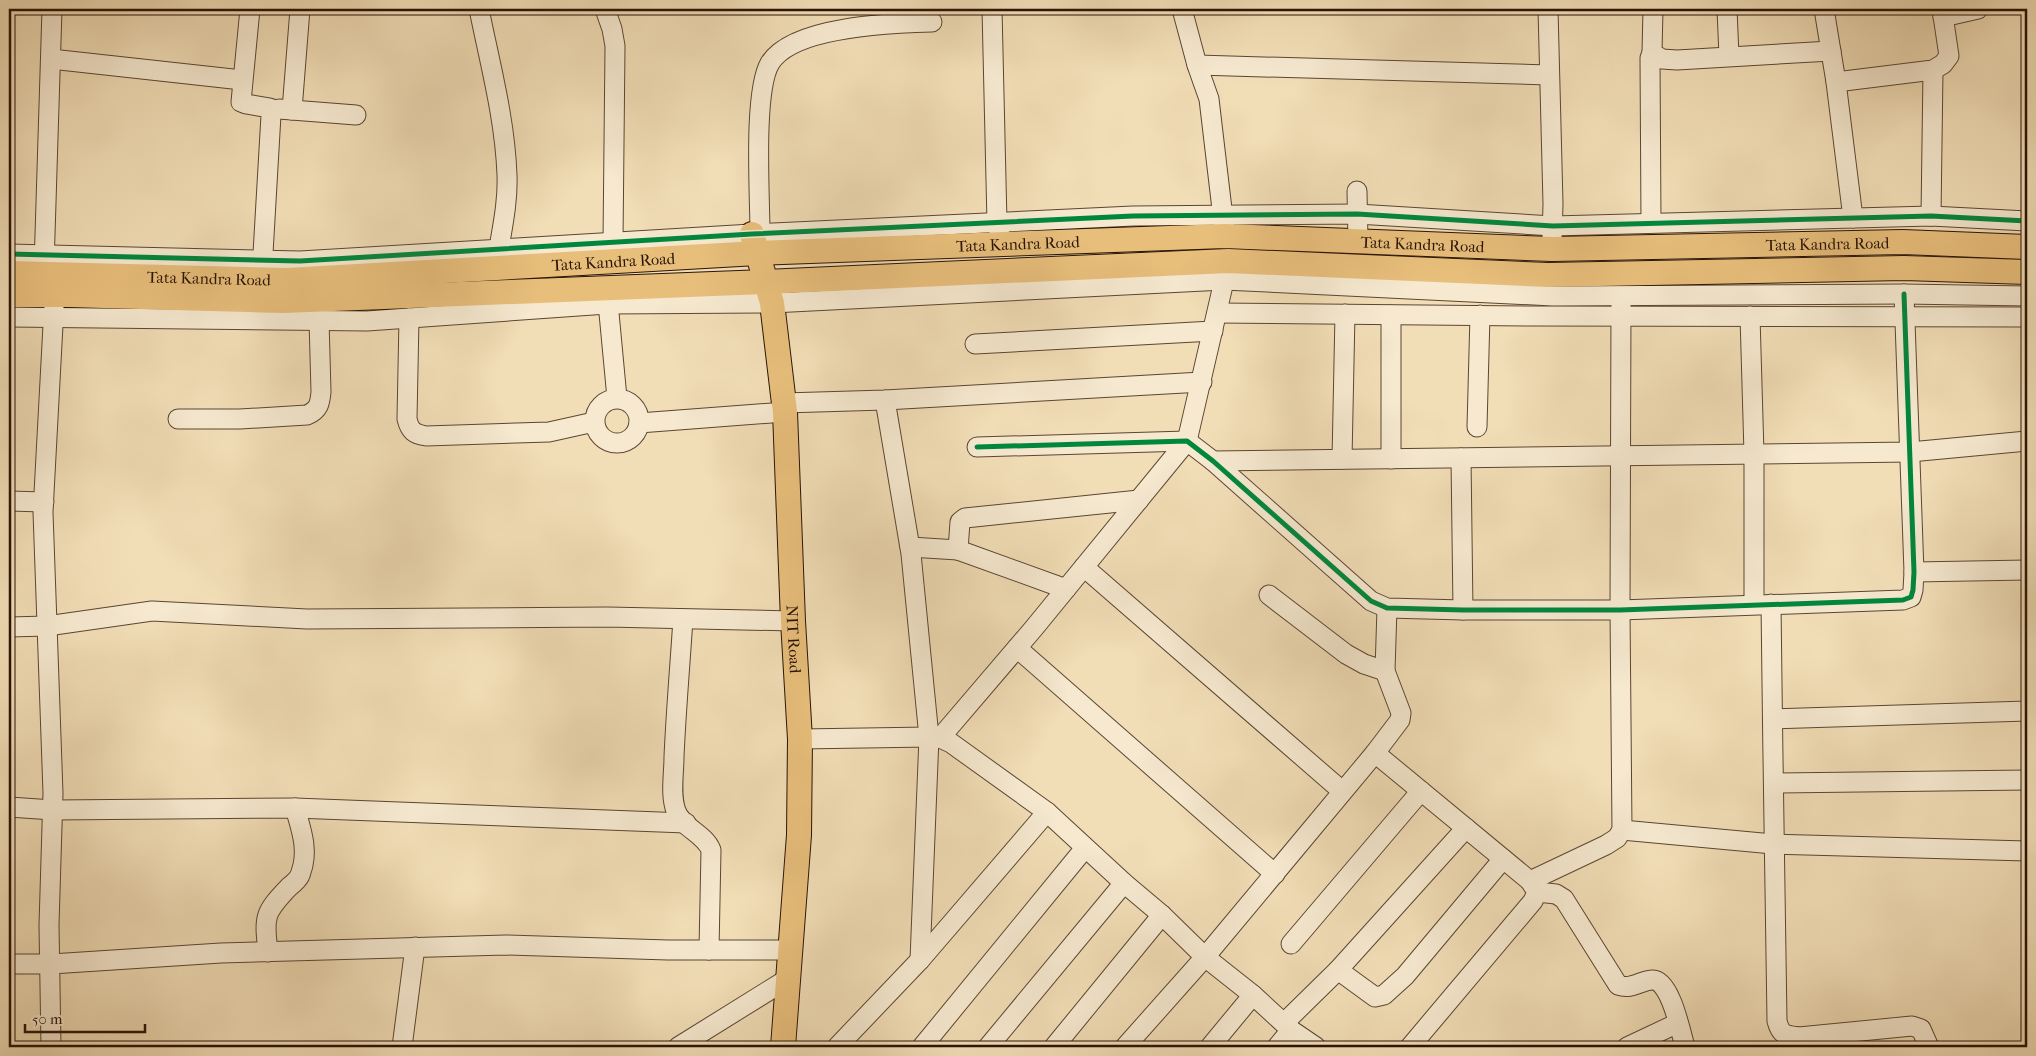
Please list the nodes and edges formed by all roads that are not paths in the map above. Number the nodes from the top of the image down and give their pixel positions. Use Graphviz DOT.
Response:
graph roads {
  1 [pos="52,9"];
  2 [pos="250,9"];
  3 [pos="300,9"];
  4 [pos="479,9"];
  5 [pos="605,9"];
  6 [pos="992,9"];
  7 [pos="1182,9"];
  8 [pos="1548,9"];
  9 [pos="1653,9"];
  10 [pos="1727,9"];
  11 [pos="1824,9"];
  12 [pos="1978,9"];
  13 [pos="1942,13"];
  14 [pos="932,22"];
  15 [pos="1831,51"];
  16 [pos="1652,53"];
  17 [pos="1729,56"];
  18 [pos="51,59"];
  19 [pos="1197,66"];
  20 [pos="1933,70"];
  21 [pos="1549,74"];
  22 [pos="242,80"];
  23 [pos="1836,82"];
  24 [pos="270,108"];
  25 [pos="292,110"];
  26 [pos="356,114"];
  27 [pos="1358,191"];
  28 [pos="1357,214"];
  29 [pos="1930,216"];
  30 [pos="1853,218"];
  31 [pos="2027,221"];
  32 [pos="1651,223"];
  33 [pos="1224,225"];
  34 [pos="1553,226"];
  35 [pos="999,234"];
  36 [pos="756,240"];
  37 [pos="1358,241"];
  38 [pos="613,242"];
  39 [pos="2027,247"];
  40 [pos="499,248"];
  41 [pos="1552,250"];
  42 [pos="9,254"];
  43 [pos="262,270"];
  44 [pos="1226,270"];
  45 [pos="2027,272"];
  46 [pos="9,273"];
  47 [pos="48,287"];
  48 [pos="769,292"];
  49 [pos="1904,294"];
  50 [pos="9,295"];
  51 [pos="607,296"];
  52 [pos="1622,296"];
  53 [pos="2027,296"];
  54 [pos="1217,313"];
  55 [pos="1345,314"];
  56 [pos="1391,315"];
  57 [pos="1480,315"];
  58 [pos="1621,316"];
  59 [pos="1750,316"];
  60 [pos="1905,316"];
  61 [pos="9,317"];
  62 [pos="2027,317"];
  63 [pos="409,318"];
  64 [pos="319,320"];
  65 [pos="1213,331"];
  66 [pos="975,344"];
  67 [pos="1202,382"];
  68 [pos="617,398"];
  69 [pos="885,400"];
  70 [pos="784,408"];
  71 [pos="178,419"];
  72 [pos="594,422"];
  73 [pos="640,423"];
  74 [pos="1477,427"];
  75 [pos="1187,441"];
  76 [pos="2027,441"];
  77 [pos="977,447"];
  78 [pos="1910,452"];
  79 [pos="1754,454"];
  80 [pos="1621,456"];
  81 [pos="1461,458"];
  82 [pos="1342,459"];
  83 [pos="1391,459"];
  84 [pos="1213,461"];
  85 [pos="1139,500"];
  86 [pos="9,501"];
  87 [pos="44,502"];
  88 [pos="910,547"];
  89 [pos="958,550"];
  90 [pos="1084,568"];
  91 [pos="2027,570"];
  92 [pos="1914,572"];
  93 [pos="1066,588"];
  94 [pos="1269,596"];
  95 [pos="1762,604"];
  96 [pos="1387,608"];
  97 [pos="1463,610"];
  98 [pos="1620,610"];
  99 [pos="683,619"];
  100 [pos="793,620"];
  101 [pos="47,626"];
  102 [pos="9,627"];
  103 [pos="1017,648"];
  104 [pos="1385,671"];
  105 [pos="2027,711"];
  106 [pos="1773,719"];
  107 [pos="935,738"];
  108 [pos="800,739"];
  109 [pos="1375,753"];
  110 [pos="2027,780"];
  111 [pos="1774,783"];
  112 [pos="1342,791"];
  113 [pos="1421,791"];
  114 [pos="9,807"];
  115 [pos="295,808"];
  116 [pos="53,810"];
  117 [pos="1047,812"];
  118 [pos="686,824"];
  119 [pos="1466,828"];
  120 [pos="1622,830"];
  121 [pos="1773,844"];
  122 [pos="1085,848"];
  123 [pos="2027,851"];
  124 [pos="1503,859"];
  125 [pos="1275,874"];
  126 [pos="1124,883"];
  127 [pos="1534,887"];
  128 [pos="1162,915"];
  129 [pos="1291,944"];
  130 [pos="415,947"];
  131 [pos="709,950"];
  132 [pos="791,950"];
  133 [pos="268,952"];
  134 [pos="1205,957"];
  135 [pos="920,960"];
  136 [pos="9,964"];
  137 [pos="51,964"];
  138 [pos="1338,970"];
  139 [pos="789,978"];
  140 [pos="1253,995"];
  141 [pos="1678,1023"];
  142 [pos="1288,1027"];
  143 [pos="51,1047"];
  144 [pos="402,1047"];
  145 [pos="678,1047"];
  146 [pos="783,1047"];
  147 [pos="837,1047"];
  148 [pos="922,1047"];
  149 [pos="988,1047"];
  150 [pos="1054,1047"];
  151 [pos="1125,1047"];
  152 [pos="1210,1047"];
  153 [pos="1277,1047"];
  154 [pos="1316,1047"];
  155 [pos="1410,1047"];
  156 [pos="1627,1047"];
  157 [pos="1685,1047"];
  158 [pos="1929,1047"];
  1 -- 18 [label="street"];
  2 -- 22 [label="street"];
  3 -- 25 [label="street"];
  4 -- 40 [label="street"];
  5 -- 38 [label="street"];
  6 -- 35 [label="street"];
  7 -- 19 [label="street"];
  8 -- 21 [label="street"];
  9 -- 16 [label="street"];
  10 -- 17 [label="street"];
  11 -- 15 [label="street"];
  12 -- 13 [label="street"];
  13 -- 20 [label="street"];
  14 -- 36 [label="street"];
  15 -- 17 [label="street"];
  15 -- 23 [label="street"];
  16 -- 17 [label="street"];
  16 -- 32 [label="street"];
  18 -- 22 [label="street"];
  18 -- 47 [label="street"];
  19 -- 21 [label="street"];
  19 -- 33 [label="street"];
  20 -- 23 [label="street"];
  20 -- 29 [label="street"];
  21 -- 34 [label="street"];
  22 -- 24 [label="street"];
  23 -- 30 [label="street"];
  24 -- 25 [label="street"];
  24 -- 43 [label="street"];
  25 -- 26 [label="street"];
  27 -- 28 [label="street"];
  28 -- 33 [label="street"];
  28 -- 34 [label="street"];
  28 -- 37 [label="street"];
  29 -- 30 [label="street"];
  29 -- 31 [label="street"];
  30 -- 32 [label="street"];
  32 -- 34 [label="street"];
  33 -- 35 [label="main road, Tata Kandra Road"];
  33 -- 37 [label="main road, Tata Kandra Road"];
  33 -- 44 [label="street"];
  34 -- 41 [label="street"];
  35 -- 36 [label="main road, Tata Kandra Road"];
  36 -- 38 [label="street"];
  36 -- 43 [label="main road, Tata Kandra Road"];
  36 -- 48 [label="main road, NIT Road"];
  37 -- 41 [label="main road, Tata Kandra Road"];
  38 -- 40 [label="street"];
  39 -- 41 [label="main road, Tata Kandra Road"];
  40 -- 43 [label="street"];
  42 -- 47 [label="street"];
  43 -- 47 [label="main road, Tata Kandra Road"];
  44 -- 45 [label="main road, Tata Kandra Road"];
  44 -- 48 [label="main road, Tata Kandra Road"];
  44 -- 52 [label="street"];
  44 -- 54 [label="street"];
  46 -- 47 [label="main road, Tata Kandra Road"];
  47 -- 50 [label="main road, Tata Kandra Road"];
  47 -- 51 [label="main road, Tata Kandra Road"];
  47 -- 61 [label="street"];
  47 -- 64 [label="street"];
  47 -- 87 [label="street"];
  48 -- 51 [label="main road, Tata Kandra Road"];
  48 -- 70 [label="main road, NIT Road"];
  49 -- 52 [label="street"];
  49 -- 53 [label="street"];
  49 -- 60 [label="street"];
  51 -- 63 [label="street"];
  51 -- 68 [label="street"];
  52 -- 58 [label="street"];
  54 -- 55 [label="street"];
  54 -- 65 [label="street"];
  55 -- 56 [label="street"];
  55 -- 82 [label="street"];
  56 -- 57 [label="street"];
  56 -- 83 [label="street"];
  57 -- 58 [label="street"];
  57 -- 74 [label="street"];
  58 -- 59 [label="street"];
  58 -- 80 [label="street"];
  59 -- 60 [label="street"];
  59 -- 79 [label="street"];
  60 -- 62 [label="street"];
  60 -- 78 [label="street"];
  63 -- 64 [label="street"];
  63 -- 72 [label="street"];
  64 -- 71 [label="street"];
  65 -- 66 [label="street"];
  65 -- 67 [label="street"];
  67 -- 69 [label="street"];
  67 -- 75 [label="street"];
  68 -- 72 [label="street"];
  68 -- 73 [label="street"];
  69 -- 70 [label="street"];
  69 -- 88 [label="street"];
  70 -- 73 [label="street"];
  70 -- 100 [label="main road, NIT Road"];
  72 -- 73 [label="street"];
  75 -- 77 [label="street"];
  75 -- 84 [label="street"];
  75 -- 85 [label="street"];
  76 -- 78 [label="street"];
  78 -- 79 [label="street"];
  78 -- 92 [label="street"];
  79 -- 80 [label="street"];
  79 -- 95 [label="street"];
  80 -- 81 [label="street"];
  80 -- 98 [label="street"];
  81 -- 83 [label="street"];
  81 -- 97 [label="street"];
  82 -- 83 [label="street"];
  82 -- 84 [label="street"];
  84 -- 96 [label="street"];
  85 -- 89 [label="street"];
  85 -- 90 [label="street"];
  86 -- 87 [label="street"];
  87 -- 101 [label="street"];
  88 -- 89 [label="street"];
  88 -- 107 [label="street"];
  89 -- 93 [label="street"];
  90 -- 93 [label="street"];
  90 -- 112 [label="street"];
  91 -- 92 [label="street"];
  92 -- 95 [label="street"];
  93 -- 103 [label="street"];
  94 -- 104 [label="street"];
  95 -- 98 [label="street"];
  95 -- 106 [label="street"];
  96 -- 97 [label="street"];
  96 -- 104 [label="street"];
  97 -- 98 [label="street"];
  98 -- 120 [label="street"];
  99 -- 100 [label="street"];
  99 -- 101 [label="street"];
  99 -- 118 [label="street"];
  100 -- 108 [label="main road, NIT Road"];
  101 -- 102 [label="street"];
  101 -- 116 [label="street"];
  103 -- 107 [label="street"];
  103 -- 125 [label="street"];
  104 -- 109 [label="street"];
  105 -- 106 [label="street"];
  106 -- 111 [label="street"];
  107 -- 108 [label="street"];
  107 -- 117 [label="street"];
  107 -- 135 [label="street"];
  108 -- 132 [label="main road, NIT Road"];
  109 -- 112 [label="street"];
  109 -- 113 [label="street"];
  110 -- 111 [label="street"];
  111 -- 121 [label="street"];
  112 -- 125 [label="street"];
  113 -- 119 [label="street"];
  113 -- 129 [label="street"];
  114 -- 116 [label="street"];
  115 -- 116 [label="street"];
  115 -- 118 [label="street"];
  115 -- 133 [label="street"];
  116 -- 137 [label="street"];
  117 -- 122 [label="street"];
  117 -- 135 [label="street"];
  118 -- 131 [label="street"];
  119 -- 124 [label="street"];
  119 -- 138 [label="street"];
  120 -- 121 [label="street"];
  120 -- 127 [label="street"];
  121 -- 123 [label="street"];
  121 -- 158 [label="street"];
  122 -- 126 [label="street"];
  122 -- 148 [label="street"];
  124 -- 127 [label="street"];
  124 -- 138 [label="street"];
  125 -- 134 [label="street"];
  126 -- 128 [label="street"];
  126 -- 149 [label="street"];
  127 -- 141 [label="street"];
  127 -- 155 [label="street"];
  128 -- 134 [label="street"];
  128 -- 150 [label="street"];
  130 -- 131 [label="street"];
  130 -- 133 [label="street"];
  130 -- 144 [label="street"];
  131 -- 132 [label="street"];
  132 -- 139 [label="main road, NIT Road"];
  133 -- 137 [label="street"];
  134 -- 140 [label="street"];
  134 -- 151 [label="street"];
  135 -- 147 [label="street"];
  136 -- 137 [label="street"];
  137 -- 143 [label="street"];
  138 -- 142 [label="street"];
  139 -- 145 [label="street"];
  139 -- 146 [label="main road, NIT Road"];
  140 -- 142 [label="street"];
  140 -- 152 [label="street"];
  141 -- 156 [label="street"];
  141 -- 157 [label="street"];
  142 -- 153 [label="street"];
  142 -- 154 [label="street"];
}
